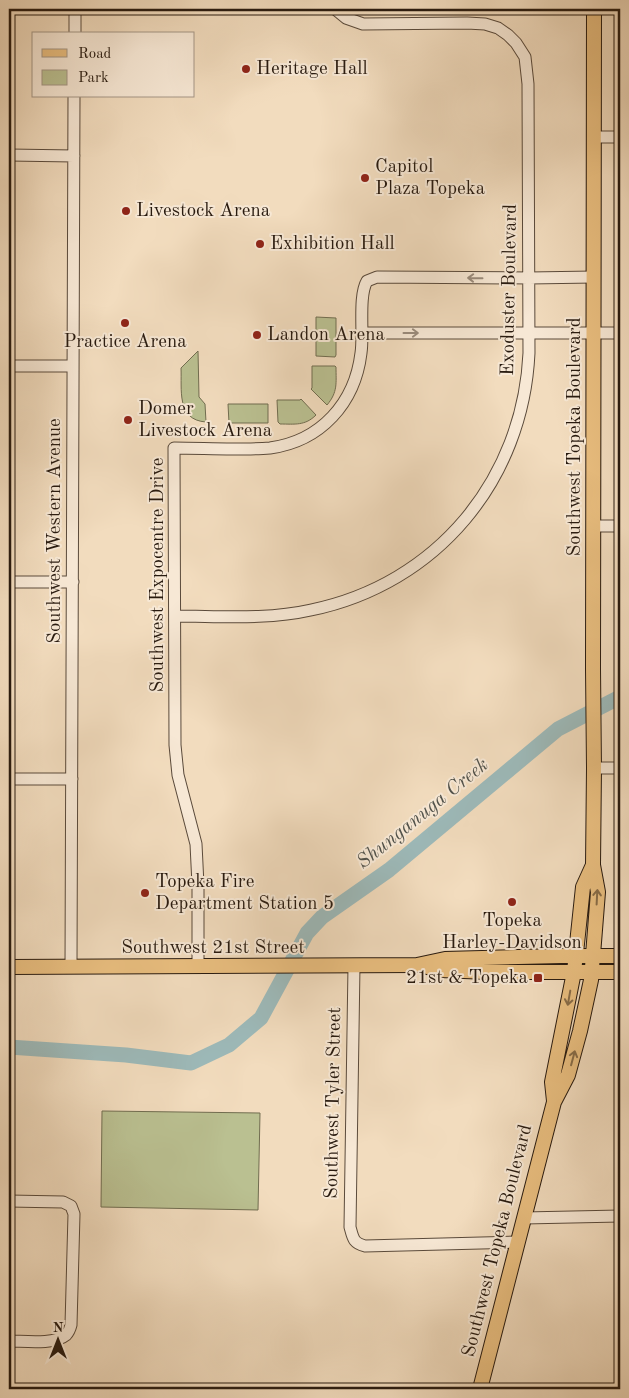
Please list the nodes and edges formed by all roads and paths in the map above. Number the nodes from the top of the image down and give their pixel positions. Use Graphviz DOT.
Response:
graph roads {
  1 [pos="75,9"];
  2 [pos="334,9"];
  3 [pos="594,9"];
  4 [pos="75,32"];
  5 [pos="74,98"];
  6 [pos="594,137"];
  7 [pos="620,137"];
  8 [pos="9,155"];
  9 [pos="74,156"];
  10 [pos="594,277"];
  11 [pos="528,278"];
  12 [pos="362,332"];
  13 [pos="529,333"];
  14 [pos="594,333"];
  15 [pos="620,333"];
  16 [pos="9,366"];
  17 [pos="73,366"];
  18 [pos="594,526"];
  19 [pos="620,526"];
  20 [pos="9,582"];
  21 [pos="73,582"];
  22 [pos="175,616"];
  23 [pos="594,768"];
  24 [pos="620,768"];
  25 [pos="9,779"];
  26 [pos="72,779"];
  27 [pos="593,864"];
  28 [pos="576,956"];
  29 [pos="592,956"];
  30 [pos="620,956"];
  31 [pos="418,965"];
  32 [pos="198,966"];
  33 [pos="354,966"];
  34 [pos="9,967"];
  35 [pos="71,967"];
  36 [pos="574,972"];
  37 [pos="591,972"];
  38 [pos="620,972"];
  39 [pos="554,1102"];
  40 [pos="9,1201"];
  41 [pos="620,1216"];
  42 [pos="524,1218"];
  43 [pos="518,1242"];
  44 [pos="9,1341"];
  45 [pos="480,1389"];
  1 -- 4 [label="street"];
  2 -- 11 [label="street, Exoduster Boulevard"];
  3 -- 6 [label="main road, Southwest Topeka Boulevard"];
  5 -- 9 [label="street, Southwest Western Avenue"];
  6 -- 7 [label="street"];
  6 -- 10 [label="main road, Southwest Topeka Boulevard"];
  8 -- 9 [label="street"];
  9 -- 17 [label="street, Southwest Western Avenue"];
  10 -- 11 [label="street, Southwest Expocentre Drive"];
  10 -- 14 [label="main road, Southwest Topeka Boulevard"];
  11 -- 12 [label="street, Southwest Expocentre Drive, one-way"];
  11 -- 13 [label="street, Exoduster Boulevard"];
  12 -- 13 [label="street, one-way"];
  12 -- 22 [label="street, Southwest Expocentre Drive"];
  13 -- 14 [label="street"];
  13 -- 22 [label="street, Exoduster Boulevard"];
  14 -- 15 [label="street"];
  14 -- 18 [label="main road, Southwest Topeka Boulevard"];
  16 -- 17 [label="street"];
  17 -- 21 [label="street, Southwest Western Avenue"];
  18 -- 19 [label="street"];
  18 -- 23 [label="main road, Southwest Topeka Boulevard"];
  20 -- 21 [label="street"];
  21 -- 26 [label="street, Southwest Western Avenue"];
  22 -- 32 [label="street, Southwest Expocentre Drive"];
  23 -- 24 [label="street"];
  23 -- 27 [label="main road, Southwest Topeka Boulevard"];
  25 -- 26 [label="street"];
  26 -- 35 [label="street, Southwest Western Avenue"];
  27 -- 28 [label="main road, Southwest Topeka Boulevard"];
  29 -- 27 [label="main road, Southwest Topeka Boulevard, one-way"];
  28 -- 29 [label="main road, Southwest 21st Street"];
  28 -- 31 [label="main road, Southwest 21st Street"];
  28 -- 36 [label="main road, Southwest Topeka Boulevard"];
  29 -- 30 [label="main road, Southwest 21st Street"];
  29 -- 37 [label="main road, Southwest Topeka Boulevard"];
  31 -- 33 [label="main road, Southwest 21st Street"];
  31 -- 36 [label="main road, Southwest 21st Street"];
  32 -- 33 [label="main road, Southwest 21st Street"];
  32 -- 35 [label="main road, Southwest 21st Street"];
  33 -- 43 [label="street, Southwest Tyler Street"];
  34 -- 35 [label="main road, Southwest 21st Street"];
  36 -- 37 [label="main road, Southwest 21st Street"];
  36 -- 39 [label="main road, Southwest Topeka Boulevard, one-way"];
  37 -- 38 [label="main road, Southwest 21st Street"];
  39 -- 37 [label="main road, Southwest Topeka Boulevard, one-way"];
  39 -- 42 [label="main road, Southwest Topeka Boulevard"];
  40 -- 44 [label="street"];
  41 -- 42 [label="street"];
  42 -- 43 [label="main road, Southwest Topeka Boulevard"];
  43 -- 45 [label="main road, Southwest Topeka Boulevard"];
}
